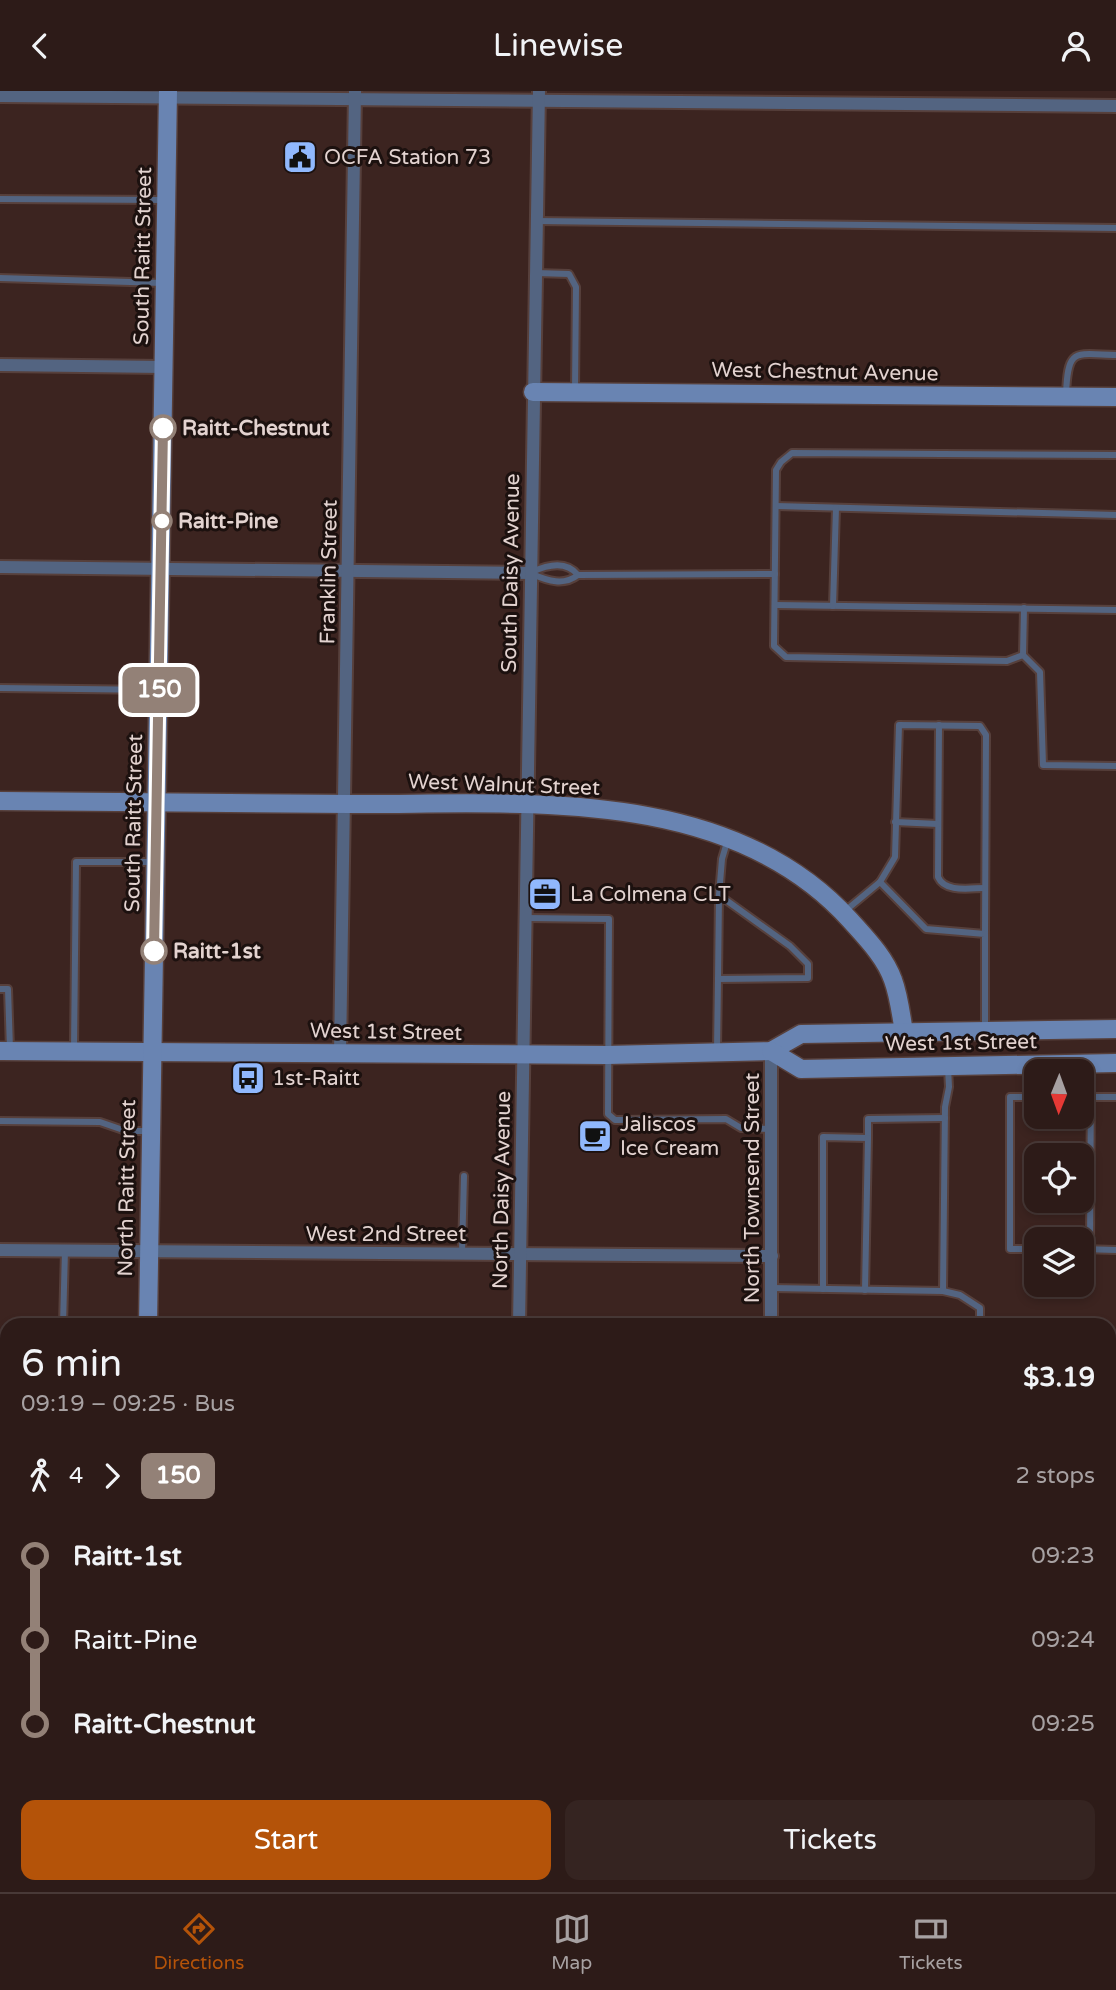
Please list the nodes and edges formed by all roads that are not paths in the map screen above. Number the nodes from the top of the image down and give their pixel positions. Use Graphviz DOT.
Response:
graph roads {
  1 [pos="943,91"];
  2 [pos="168,94"];
  3 [pos="355,95"];
  4 [pos="0,96"];
  5 [pos="539,96"];
  6 [pos="740,97"];
  7 [pos="943,105"];
  8 [pos="1116,107"];
  9 [pos="0,199"];
  10 [pos="166,200"];
  11 [pos="537,221"];
  12 [pos="1116,228"];
  13 [pos="536,273"];
  14 [pos="0,278"];
  15 [pos="165,283"];
  16 [pos="1116,355"];
  17 [pos="0,365"];
  18 [pos="164,367"];
  19 [pos="533,392"];
  20 [pos="575,392"];
  21 [pos="1066,397"];
  22 [pos="1116,397"];
  23 [pos="1116,455"];
  24 [pos="776,506"];
  25 [pos="836,508"];
  26 [pos="1116,515"];
  27 [pos="0,567"];
  28 [pos="161,569"];
  29 [pos="348,571"];
  30 [pos="531,573"];
  31 [pos="775,574"];
  32 [pos="578,575"];
  33 [pos="775,605"];
  34 [pos="833,606"];
  35 [pos="1024,608"];
  36 [pos="1116,610"];
  37 [pos="1023,655"];
  38 [pos="0,688"];
  39 [pos="159,690"];
  40 [pos="939,725"];
  41 [pos="1116,766"];
  42 [pos="0,801"];
  43 [pos="157,802"];
  44 [pos="344,804"];
  45 [pos="526,805"];
  46 [pos="895,822"];
  47 [pos="938,824"];
  48 [pos="728,839"];
  49 [pos="156,862"];
  50 [pos="880,882"];
  51 [pos="985,888"];
  52 [pos="719,895"];
  53 [pos="843,912"];
  54 [pos="525,918"];
  55 [pos="985,934"];
  56 [pos="718,979"];
  57 [pos="0,989"];
  58 [pos="1116,1028"];
  59 [pos="985,1030"];
  60 [pos="904,1032"];
  61 [pos="5,1051"];
  62 [pos="74,1051"];
  63 [pos="771,1051"];
  64 [pos="151,1052"];
  65 [pos="718,1052"];
  66 [pos="340,1054"];
  67 [pos="607,1055"];
  68 [pos="524,1056"];
  69 [pos="1094,1063"];
  70 [pos="1116,1063"];
  71 [pos="1024,1064"];
  72 [pos="948,1066"];
  73 [pos="1024,1097"];
  74 [pos="1094,1097"];
  75 [pos="1116,1097"];
  76 [pos="945,1118"];
  77 [pos="0,1121"];
  78 [pos="771,1129"];
  79 [pos="1091,1129"];
  80 [pos="149,1131"];
  81 [pos="868,1138"];
  82 [pos="464,1176"];
  83 [pos="1090,1227"];
  84 [pos="1024,1249"];
  85 [pos="1094,1249"];
  86 [pos="1116,1249"];
  87 [pos="0,1250"];
  88 [pos="65,1250"];
  89 [pos="149,1253"];
  90 [pos="462,1254"];
  91 [pos="520,1254"];
  92 [pos="772,1256"];
  93 [pos="772,1288"];
  94 [pos="823,1289"];
  95 [pos="865,1290"];
  96 [pos="943,1291"];
  97 [pos="63,1318"];
  98 [pos="148,1318"];
  99 [pos="519,1318"];
  100 [pos="771,1318"];
  101 [pos="980,1318"];
  1 -- 7 [label="street"];
  2 -- 3 [label="street"];
  2 -- 4 [label="street"];
  2 -- 10 [label="street, South Raitt Street"];
  3 -- 5 [label="street"];
  3 -- 29 [label="street, Franklin Street"];
  5 -- 6 [label="street"];
  5 -- 11 [label="street, South Daisy Avenue"];
  6 -- 7 [label="street"];
  7 -- 8 [label="street"];
  9 -- 10 [label="lane"];
  10 -- 15 [label="street, South Raitt Street"];
  11 -- 12 [label="lane"];
  11 -- 13 [label="street, South Daisy Avenue"];
  13 -- 19 [label="street, South Daisy Avenue"];
  13 -- 20 [label="lane"];
  14 -- 15 [label="lane"];
  15 -- 18 [label="street, South Raitt Street"];
  16 -- 21 [label="lane"];
  17 -- 18 [label="street"];
  18 -- 28 [label="street, South Raitt Street"];
  19 -- 20 [label="street, West Chestnut Avenue"];
  19 -- 30 [label="street, South Daisy Avenue"];
  20 -- 21 [label="street, West Chestnut Avenue"];
  21 -- 22 [label="street, West Chestnut Avenue"];
  23 -- 24 [label="lane"];
  24 -- 25 [label="lane"];
  24 -- 31 [label="lane"];
  25 -- 26 [label="lane"];
  25 -- 34 [label="lane"];
  27 -- 28 [label="street"];
  28 -- 29 [label="street"];
  28 -- 39 [label="street, South Raitt Street"];
  29 -- 30 [label="street"];
  29 -- 44 [label="street, Franklin Street"];
  30 -- 32 [label="lane"];
  30 -- 32 [label="lane"];
  30 -- 45 [label="street, South Daisy Avenue"];
  31 -- 32 [label="lane"];
  31 -- 33 [label="lane"];
  33 -- 34 [label="lane"];
  33 -- 37 [label="lane"];
  34 -- 35 [label="lane"];
  35 -- 36 [label="lane"];
  35 -- 37 [label="lane"];
  37 -- 41 [label="lane"];
  38 -- 39 [label="lane"];
  39 -- 43 [label="street, South Raitt Street"];
  40 -- 46 [label="lane"];
  40 -- 47 [label="lane"];
  40 -- 51 [label="lane"];
  42 -- 43 [label="street, West Walnut Street"];
  43 -- 44 [label="street, West Walnut Street"];
  43 -- 49 [label="street, South Raitt Street"];
  44 -- 45 [label="street, West Walnut Street"];
  44 -- 66 [label="street, Franklin Street"];
  45 -- 48 [label="street, West Walnut Street"];
  45 -- 54 [label="street, South Daisy Avenue"];
  46 -- 47 [label="lane"];
  46 -- 50 [label="lane"];
  47 -- 51 [label="lane"];
  48 -- 52 [label="lane"];
  48 -- 53 [label="street, West Walnut Street"];
  49 -- 62 [label="lane"];
  49 -- 64 [label="street, South Raitt Street"];
  50 -- 53 [label="lane"];
  50 -- 55 [label="lane"];
  51 -- 55 [label="lane"];
  52 -- 56 [label="lane"];
  52 -- 56 [label="lane"];
  53 -- 60 [label="street, West Walnut Street"];
  54 -- 67 [label="lane"];
  54 -- 68 [label="street, South Daisy Avenue"];
  55 -- 59 [label="lane"];
  56 -- 65 [label="lane"];
  57 -- 61 [label="lane"];
  58 -- 59 [label="street, West 1st Street"];
  59 -- 60 [label="street, West 1st Street"];
  60 -- 63 [label="street, West 1st Street"];
  61 -- 62 [label="street, West 1st Street"];
  62 -- 64 [label="street, West 1st Street"];
  63 -- 65 [label="street, West 1st Street"];
  63 -- 72 [label="street, West 1st Street"];
  63 -- 78 [label="street, North Townsend Street"];
  64 -- 66 [label="street, West 1st Street"];
  64 -- 80 [label="street, North Raitt Street"];
  65 -- 67 [label="street, West 1st Street"];
  66 -- 68 [label="street, West 1st Street"];
  67 -- 68 [label="street, West 1st Street"];
  67 -- 78 [label="lane"];
  68 -- 91 [label="street, North Daisy Avenue"];
  69 -- 70 [label="street, West 1st Street"];
  71 -- 72 [label="street, West 1st Street"];
  72 -- 76 [label="lane"];
  73 -- 84 [label="lane"];
  74 -- 75 [label="lane"];
  76 -- 81 [label="lane"];
  76 -- 96 [label="lane"];
  77 -- 80 [label="lane"];
  78 -- 92 [label="street, North Townsend Street"];
  79 -- 83 [label="lane"];
  80 -- 89 [label="street, North Raitt Street"];
  81 -- 94 [label="lane"];
  81 -- 95 [label="lane"];
  82 -- 90 [label="lane"];
  85 -- 86 [label="lane"];
  87 -- 88 [label="street, West 2nd Street"];
  88 -- 89 [label="street, West 2nd Street"];
  88 -- 97 [label="lane"];
  89 -- 90 [label="street, West 2nd Street"];
  89 -- 98 [label="street, North Raitt Street"];
  90 -- 91 [label="street, West 2nd Street"];
  91 -- 92 [label="street, West 2nd Street"];
  91 -- 99 [label="street, North Daisy Avenue"];
  92 -- 93 [label="street, North Townsend Street"];
  93 -- 94 [label="lane"];
  93 -- 100 [label="street, North Townsend Street"];
  94 -- 95 [label="lane"];
  95 -- 96 [label="lane"];
  96 -- 101 [label="lane"];
}
